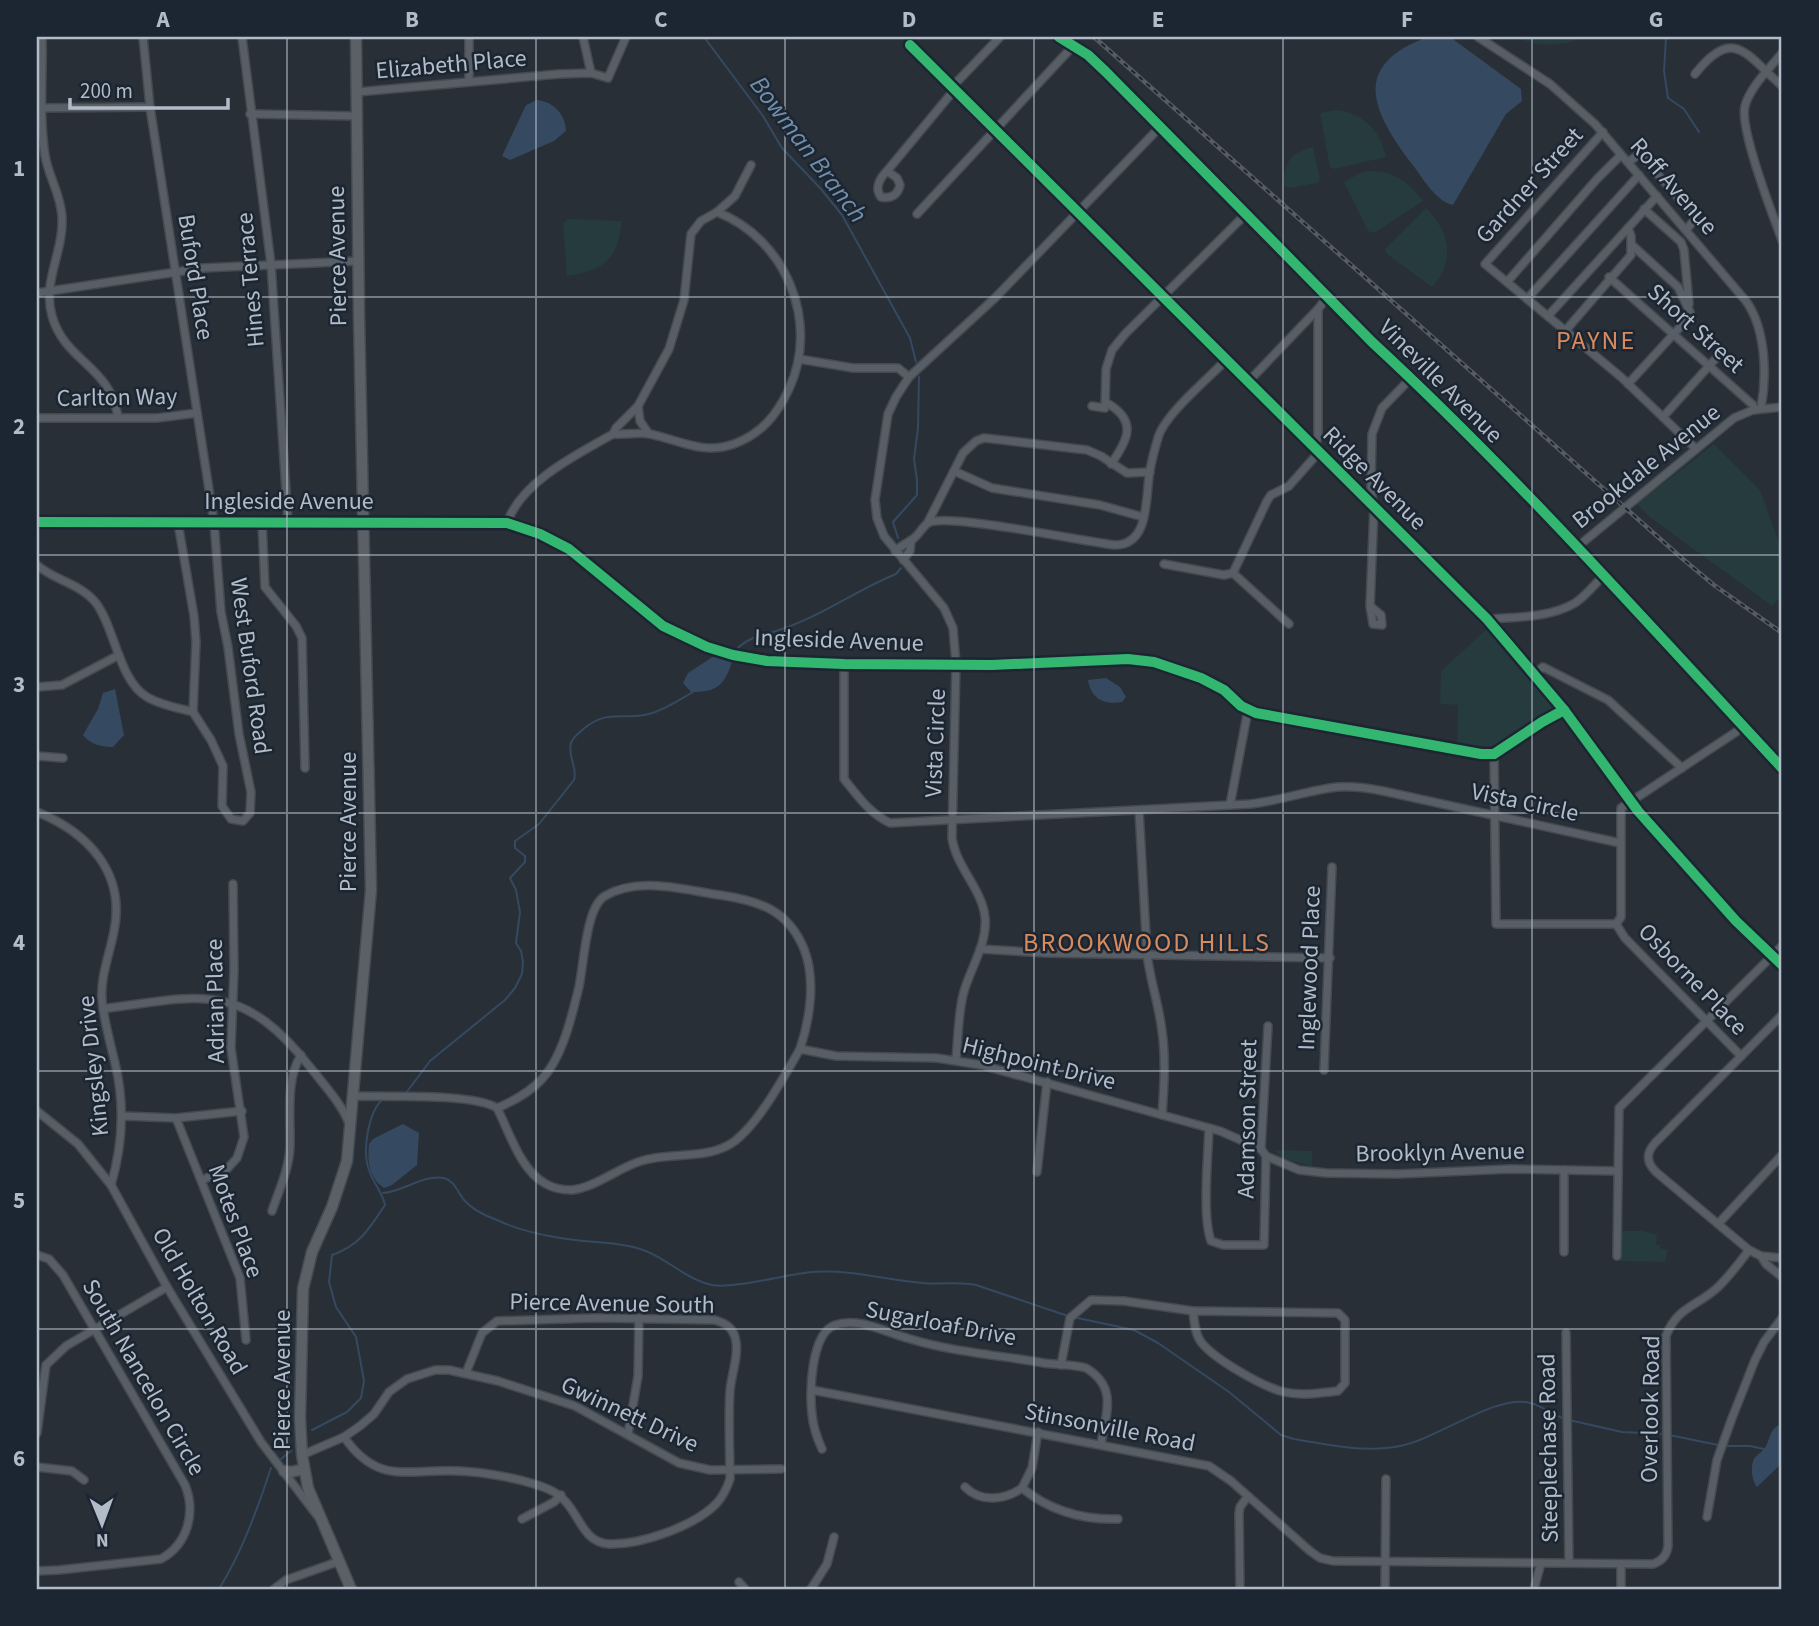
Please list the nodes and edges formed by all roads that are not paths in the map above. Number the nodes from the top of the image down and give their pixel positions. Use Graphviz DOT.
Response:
graph roads {
  1 [pos="43,37"];
  2 [pos="144,37"];
  3 [pos="242,37"];
  4 [pos="356,37"];
  5 [pos="468,37"];
  6 [pos="583,37"];
  7 [pos="626,37"];
  8 [pos="1000,37"];
  9 [pos="1059,37"];
  10 [pos="1478,37"];
  11 [pos="910,45"];
  12 [pos="1074,45"];
  13 [pos="1782,53"];
  14 [pos="591,73"];
  15 [pos="1767,73"];
  16 [pos="1695,74"];
  17 [pos="469,82"];
  18 [pos="1782,86"];
  19 [pos="954,88"];
  20 [pos="357,92"];
  21 [pos="150,107"];
  22 [pos="40,108"];
  23 [pos="250,114"];
  24 [pos="356,116"];
  25 [pos="1160,127"];
  26 [pos="995,131"];
  27 [pos="1602,132"];
  28 [pos="1621,155"];
  29 [pos="1628,162"];
  30 [pos="751,164"];
  31 [pos="887,171"];
  32 [pos="1639,175"];
  33 [pos="1657,196"];
  34 [pos="1644,209"];
  35 [pos="717,212"];
  36 [pos="1077,213"];
  37 [pos="1246,214"];
  38 [pos="917,215"];
  39 [pos="1779,223"];
  40 [pos="1628,228"];
  41 [pos="1686,230"];
  42 [pos="1782,240"];
  43 [pos="1632,245"];
  44 [pos="358,261"];
  45 [pos="271,264"];
  46 [pos="176,271"];
  47 [pos="1609,277"];
  48 [pos="1507,282"];
  49 [pos="48,292"];
  50 [pos="37,293"];
  51 [pos="1161,296"];
  52 [pos="1328,296"];
  53 [pos="1527,299"];
  54 [pos="1318,309"];
  55 [pos="1690,312"];
  56 [pos="1548,316"];
  57 [pos="1566,330"];
  58 [pos="1674,333"];
  59 [pos="1718,356"];
  60 [pos="799,359"];
  61 [pos="1226,360"];
  62 [pos="1709,364"];
  63 [pos="909,377"];
  64 [pos="1411,378"];
  65 [pos="1248,382"];
  66 [pos="1628,384"];
  67 [pos="1107,403"];
  68 [pos="638,406"];
  69 [pos="1092,407"];
  70 [pos="1782,407"];
  71 [pos="1758,409"];
  72 [pos="197,413"];
  73 [pos="118,417"];
  74 [pos="1663,417"];
  75 [pos="37,418"];
  76 [pos="613,434"];
  77 [pos="650,434"];
  78 [pos="1696,449"];
  79 [pos="1317,450"];
  80 [pos="1111,464"];
  81 [pos="954,471"];
  82 [pos="1150,472"];
  83 [pos="1374,508"];
  84 [pos="1143,517"];
  85 [pos="288,521"];
  86 [pos="363,521"];
  87 [pos="37,522"];
  88 [pos="214,522"];
  89 [pos="262,522"];
  90 [pos="178,523"];
  91 [pos="507,523"];
  92 [pos="928,523"];
  93 [pos="911,541"];
  94 [pos="1576,548"];
  95 [pos="895,551"];
  96 [pos="903,560"];
  97 [pos="1164,564"];
  98 [pos="37,565"];
  99 [pos="1233,573"];
  100 [pos="1603,576"];
  101 [pos="1370,606"];
  102 [pos="1487,619"];
  103 [pos="1289,624"];
  104 [pos="120,655"];
  105 [pos="844,664"];
  106 [pos="956,664"];
  107 [pos="976,665"];
  108 [pos="1533,674"];
  109 [pos="956,682"];
  110 [pos="37,687"];
  111 [pos="1248,710"];
  112 [pos="1564,710"];
  113 [pos="193,712"];
  114 [pos="1742,726"];
  115 [pos="1494,754"];
  116 [pos="37,756"];
  117 [pos="62,758"];
  118 [pos="305,768"];
  119 [pos="1682,768"];
  120 [pos="1782,768"];
  121 [pos="1631,802"];
  122 [pos="1230,805"];
  123 [pos="1139,810"];
  124 [pos="37,812"];
  125 [pos="1496,816"];
  126 [pos="953,821"];
  127 [pos="1620,843"];
  128 [pos="1332,867"];
  129 [pos="233,884"];
  130 [pos="1616,923"];
  131 [pos="1782,946"];
  132 [pos="980,949"];
  133 [pos="1147,954"];
  134 [pos="1772,956"];
  135 [pos="1330,958"];
  136 [pos="1782,965"];
  137 [pos="232,1003"];
  138 [pos="103,1009"];
  139 [pos="1782,1015"];
  140 [pos="1706,1020"];
  141 [pos="1268,1026"];
  142 [pos="800,1049"];
  143 [pos="300,1055"];
  144 [pos="1741,1056"];
  145 [pos="956,1060"];
  146 [pos="1324,1070"];
  147 [pos="1046,1082"];
  148 [pos="354,1096"];
  149 [pos="497,1108"];
  150 [pos="37,1111"];
  151 [pos="242,1111"];
  152 [pos="1162,1115"];
  153 [pos="122,1116"];
  154 [pos="176,1118"];
  155 [pos="1209,1128"];
  156 [pos="351,1133"];
  157 [pos="1263,1152"];
  158 [pos="1782,1155"];
  159 [pos="1564,1170"];
  160 [pos="1618,1171"];
  161 [pos="1037,1172"];
  162 [pos="202,1180"];
  163 [pos="111,1185"];
  164 [pos="272,1211"];
  165 [pos="1718,1224"];
  166 [pos="1749,1251"];
  167 [pos="1564,1252"];
  168 [pos="37,1255"];
  169 [pos="1617,1256"];
  170 [pos="1761,1256"];
  171 [pos="1782,1258"];
  172 [pos="1782,1277"];
  173 [pos="167,1287"];
  174 [pos="1193,1311"];
  175 [pos="639,1318"];
  176 [pos="1782,1318"];
  177 [pos="94,1329"];
  178 [pos="1566,1333"];
  179 [pos="246,1340"];
  180 [pos="1061,1365"];
  181 [pos="466,1373"];
  182 [pos="812,1390"];
  183 [pos="37,1433"];
  184 [pos="1038,1433"];
  185 [pos="628,1434"];
  186 [pos="344,1437"];
  187 [pos="1101,1444"];
  188 [pos="822,1450"];
  189 [pos="302,1455"];
  190 [pos="37,1467"];
  191 [pos="304,1469"];
  192 [pos="780,1469"];
  193 [pos="284,1471"];
  194 [pos="730,1471"];
  195 [pos="1386,1479"];
  196 [pos="84,1480"];
  197 [pos="965,1487"];
  198 [pos="1022,1489"];
  199 [pos="561,1495"];
  200 [pos="1248,1496"];
  201 [pos="1707,1517"];
  202 [pos="320,1519"];
  203 [pos="522,1519"];
  204 [pos="1118,1519"];
  205 [pos="834,1538"];
  206 [pos="340,1561"];
  207 [pos="1386,1562"];
  208 [pos="1541,1563"];
  209 [pos="1569,1563"];
  210 [pos="1621,1564"];
  211 [pos="37,1570"];
  212 [pos="739,1582"];
  213 [pos="274,1589"];
  214 [pos="351,1589"];
  215 [pos="745,1589"];
  216 [pos="811,1589"];
  217 [pos="1240,1589"];
  218 [pos="1385,1589"];
  219 [pos="1534,1589"];
  220 [pos="1621,1589"];
  1 -- 22 [label="street"];
  2 -- 21 [label="street, Buford Place"];
  3 -- 23 [label="street, Hines Terrace"];
  4 -- 20 [label="main road, Pierce Avenue"];
  5 -- 17 [label="street"];
  6 -- 14 [label="street"];
  7 -- 14 [label="street"];
  8 -- 19 [label="street"];
  9 -- 12 [label="main road, Vineville Avenue"];
  10 -- 27 [label="street, Roff Avenue"];
  11 -- 19 [label="street, Ridge Avenue"];
  12 -- 25 [label="main road, Vineville Avenue"];
  12 -- 26 [label="street"];
  13 -- 15 [label="street"];
  14 -- 17 [label="street, Elizabeth Place"];
  15 -- 16 [label="street"];
  15 -- 18 [label="street"];
  15 -- 39 [label="street"];
  17 -- 20 [label="street, Elizabeth Place"];
  19 -- 26 [label="street, Ridge Avenue"];
  19 -- 31 [label="street"];
  20 -- 24 [label="main road, Pierce Avenue"];
  21 -- 22 [label="street"];
  21 -- 46 [label="street, Buford Place"];
  22 -- 49 [label="street"];
  23 -- 24 [label="street"];
  23 -- 45 [label="street, Hines Terrace"];
  24 -- 44 [label="main road, Pierce Avenue"];
  25 -- 36 [label="street, Vista Circle"];
  25 -- 37 [label="main road, Vineville Avenue"];
  26 -- 36 [label="street, Ridge Avenue"];
  26 -- 38 [label="street"];
  27 -- 28 [label="street, Roff Avenue"];
  27 -- 48 [label="street, Gardner Street"];
  28 -- 29 [label="street, Roff Avenue"];
  28 -- 48 [label="street"];
  29 -- 32 [label="street, Roff Avenue"];
  29 -- 41 [label="street"];
  30 -- 35 [label="street"];
  32 -- 33 [label="street, Roff Avenue"];
  32 -- 53 [label="street"];
  33 -- 34 [label="street"];
  33 -- 41 [label="street, Roff Avenue"];
  34 -- 40 [label="street"];
  34 -- 55 [label="street"];
  35 -- 60 [label="street"];
  35 -- 68 [label="street"];
  36 -- 51 [label="street, Ridge Avenue"];
  36 -- 63 [label="street, Vista Circle"];
  37 -- 51 [label="street"];
  37 -- 52 [label="main road, Vineville Avenue"];
  39 -- 42 [label="street"];
  40 -- 43 [label="street"];
  40 -- 56 [label="street"];
  41 -- 71 [label="street, Roff Avenue"];
  43 -- 47 [label="street"];
  43 -- 55 [label="street"];
  44 -- 45 [label="street"];
  44 -- 86 [label="main road, Pierce Avenue"];
  45 -- 46 [label="street"];
  45 -- 85 [label="street, Hines Terrace"];
  46 -- 49 [label="street"];
  46 -- 72 [label="street, Buford Place"];
  47 -- 57 [label="street"];
  47 -- 58 [label="street, Short Street"];
  48 -- 53 [label="street"];
  49 -- 50 [label="street"];
  49 -- 73 [label="street"];
  51 -- 61 [label="street, Ridge Avenue"];
  51 -- 67 [label="street"];
  52 -- 54 [label="street"];
  52 -- 64 [label="main road, Vineville Avenue"];
  53 -- 56 [label="street"];
  54 -- 65 [label="street"];
  54 -- 79 [label="street"];
  55 -- 58 [label="street"];
  56 -- 57 [label="street"];
  57 -- 66 [label="street"];
  58 -- 62 [label="street, Short Street"];
  58 -- 66 [label="street"];
  59 -- 62 [label="street"];
  60 -- 63 [label="street"];
  60 -- 77 [label="street"];
  61 -- 65 [label="street, Ridge Avenue"];
  61 -- 82 [label="street"];
  62 -- 71 [label="street, Short Street"];
  62 -- 74 [label="street"];
  63 -- 95 [label="street, Vista Circle"];
  64 -- 83 [label="street"];
  64 -- 94 [label="main road, Vineville Avenue"];
  65 -- 79 [label="street, Ridge Avenue"];
  66 -- 74 [label="street"];
  67 -- 69 [label="street"];
  67 -- 80 [label="street"];
  68 -- 76 [label="street"];
  68 -- 77 [label="street"];
  70 -- 71 [label="street, Brookdale Avenue"];
  71 -- 78 [label="street, Brookdale Avenue"];
  72 -- 73 [label="street, Carlton Way"];
  72 -- 88 [label="street, Buford Place"];
  73 -- 75 [label="street, Carlton Way"];
  74 -- 78 [label="street"];
  76 -- 77 [label="street"];
  76 -- 91 [label="street"];
  78 -- 94 [label="street, Brookdale Avenue"];
  79 -- 83 [label="street, Ridge Avenue"];
  79 -- 99 [label="street"];
  80 -- 81 [label="street"];
  80 -- 82 [label="street"];
  81 -- 84 [label="street"];
  81 -- 92 [label="street"];
  82 -- 84 [label="street"];
  83 -- 101 [label="street"];
  83 -- 102 [label="street, Ridge Avenue"];
  84 -- 92 [label="street"];
  85 -- 86 [label="street, Ingleside Avenue"];
  85 -- 89 [label="street, Ingleside Avenue"];
  86 -- 91 [label="street, Ingleside Avenue"];
  86 -- 148 [label="main road, Pierce Avenue"];
  87 -- 90 [label="street, Ingleside Avenue"];
  88 -- 89 [label="street, Ingleside Avenue"];
  88 -- 90 [label="street, Ingleside Avenue"];
  88 -- 113 [label="street, West Buford Road"];
  89 -- 118 [label="street"];
  90 -- 113 [label="street"];
  91 -- 105 [label="street, Ingleside Avenue"];
  92 -- 93 [label="street"];
  93 -- 95 [label="street"];
  93 -- 96 [label="street"];
  94 -- 100 [label="main road, Vineville Avenue"];
  95 -- 96 [label="street, Vista Circle"];
  96 -- 106 [label="street, Vista Circle"];
  97 -- 99 [label="street"];
  98 -- 104 [label="street"];
  99 -- 103 [label="street"];
  100 -- 102 [label="street"];
  100 -- 114 [label="main road, Vineville Avenue"];
  102 -- 108 [label="street, Ridge Avenue"];
  104 -- 110 [label="street"];
  104 -- 113 [label="street"];
  105 -- 106 [label="street, Ingleside Avenue"];
  105 -- 126 [label="street"];
  106 -- 107 [label="street, Ingleside Avenue"];
  106 -- 109 [label="street, Vista Circle"];
  107 -- 109 [label="street"];
  107 -- 111 [label="street, Ingleside Avenue"];
  108 -- 112 [label="street, Ridge Avenue"];
  108 -- 119 [label="street"];
  109 -- 126 [label="street, Vista Circle"];
  111 -- 115 [label="street, Ingleside Avenue"];
  111 -- 122 [label="street"];
  112 -- 115 [label="street"];
  112 -- 121 [label="street, Ridge Avenue"];
  114 -- 119 [label="street"];
  114 -- 120 [label="main road, Vineville Avenue"];
  115 -- 125 [label="street, Osborne Place"];
  116 -- 117 [label="street"];
  119 -- 121 [label="street"];
  121 -- 127 [label="street"];
  121 -- 134 [label="street, Ridge Avenue"];
  122 -- 123 [label="street, Vista Circle"];
  122 -- 125 [label="street, Vista Circle"];
  123 -- 126 [label="street, Vista Circle"];
  123 -- 133 [label="street"];
  124 -- 138 [label="street, Kingsley Drive"];
  125 -- 127 [label="street, Vista Circle"];
  125 -- 130 [label="street, Osborne Place"];
  126 -- 132 [label="street"];
  127 -- 130 [label="street"];
  128 -- 135 [label="street, Inglewood Place"];
  129 -- 137 [label="street, Adrian Place"];
  130 -- 140 [label="street, Osborne Place"];
  131 -- 134 [label="street"];
  132 -- 133 [label="street"];
  132 -- 145 [label="street"];
  133 -- 135 [label="street"];
  133 -- 152 [label="street"];
  134 -- 136 [label="street, Ridge Avenue"];
  134 -- 140 [label="street"];
  135 -- 146 [label="street, Inglewood Place"];
  137 -- 138 [label="street"];
  137 -- 143 [label="street"];
  137 -- 151 [label="street, Adrian Place"];
  138 -- 153 [label="street, Kingsley Drive"];
  139 -- 144 [label="street"];
  140 -- 144 [label="street, Osborne Place"];
  140 -- 160 [label="street"];
  141 -- 157 [label="street, Adamson Street"];
  142 -- 145 [label="street, Highpoint Drive"];
  142 -- 149 [label="street"];
  142 -- 149 [label="street"];
  143 -- 156 [label="street"];
  143 -- 164 [label="street"];
  144 -- 165 [label="street"];
  145 -- 147 [label="street, Highpoint Drive"];
  147 -- 152 [label="street, Highpoint Drive"];
  147 -- 161 [label="street"];
  148 -- 149 [label="street"];
  148 -- 156 [label="main road, Pierce Avenue"];
  150 -- 163 [label="street, Old Holton Road"];
  151 -- 154 [label="street"];
  151 -- 162 [label="street, Adrian Place"];
  152 -- 155 [label="street, Highpoint Drive"];
  153 -- 154 [label="street"];
  153 -- 163 [label="street, Kingsley Drive"];
  154 -- 162 [label="street, Motes Place"];
  155 -- 157 [label="street, Highpoint Drive"];
  155 -- 157 [label="street, Adamson Street"];
  156 -- 189 [label="main road, Pierce Avenue"];
  157 -- 159 [label="street, Brooklyn Avenue"];
  158 -- 165 [label="street"];
  159 -- 160 [label="street, Brooklyn Avenue"];
  159 -- 167 [label="street"];
  160 -- 169 [label="street"];
  162 -- 179 [label="street, Motes Place"];
  163 -- 173 [label="street, Old Holton Road"];
  165 -- 166 [label="street"];
  166 -- 170 [label="street"];
  166 -- 210 [label="street, Overlook Road"];
  168 -- 177 [label="street, South Nancelon Circle"];
  170 -- 171 [label="street"];
  170 -- 172 [label="street"];
  173 -- 177 [label="street"];
  173 -- 193 [label="street, Old Holton Road"];
  174 -- 174 [label="street"];
  174 -- 180 [label="street"];
  175 -- 181 [label="street, Pierce Avenue South"];
  175 -- 185 [label="street"];
  175 -- 194 [label="street, Pierce Avenue South"];
  176 -- 201 [label="street"];
  177 -- 183 [label="street"];
  177 -- 211 [label="street, South Nancelon Circle"];
  178 -- 209 [label="street, Steeplechase Road"];
  180 -- 182 [label="street, Sugarloaf Drive"];
  180 -- 187 [label="street, Sugarloaf Drive"];
  181 -- 185 [label="street, Gwinnett Drive"];
  181 -- 186 [label="street"];
  182 -- 184 [label="street, Stinsonville Road"];
  182 -- 188 [label="street, Sugarloaf Drive"];
  184 -- 187 [label="street, Stinsonville Road"];
  184 -- 198 [label="street"];
  185 -- 194 [label="street, Gwinnett Drive"];
  186 -- 189 [label="street"];
  186 -- 199 [label="street"];
  187 -- 200 [label="street, Stinsonville Road"];
  189 -- 191 [label="main road, Pierce Avenue"];
  190 -- 196 [label="street"];
  191 -- 193 [label="main road"];
  191 -- 202 [label="main road, Pierce Avenue"];
  192 -- 194 [label="street, Gwinnett Drive"];
  193 -- 202 [label="street, Old Holton Road"];
  194 -- 199 [label="street"];
  195 -- 207 [label="street"];
  197 -- 198 [label="street"];
  198 -- 204 [label="street"];
  199 -- 203 [label="street"];
  200 -- 207 [label="street, Stinsonville Road"];
  200 -- 217 [label="street"];
  202 -- 206 [label="main road, Pierce Avenue"];
  205 -- 216 [label="street"];
  206 -- 213 [label="street"];
  206 -- 214 [label="main road, Pierce Avenue"];
  207 -- 208 [label="street, Stinsonville Road"];
  207 -- 218 [label="street"];
  208 -- 209 [label="street, Stinsonville Road"];
  208 -- 219 [label="street"];
  209 -- 210 [label="street, Stinsonville Road"];
  210 -- 220 [label="street"];
  212 -- 215 [label="street"];
}
